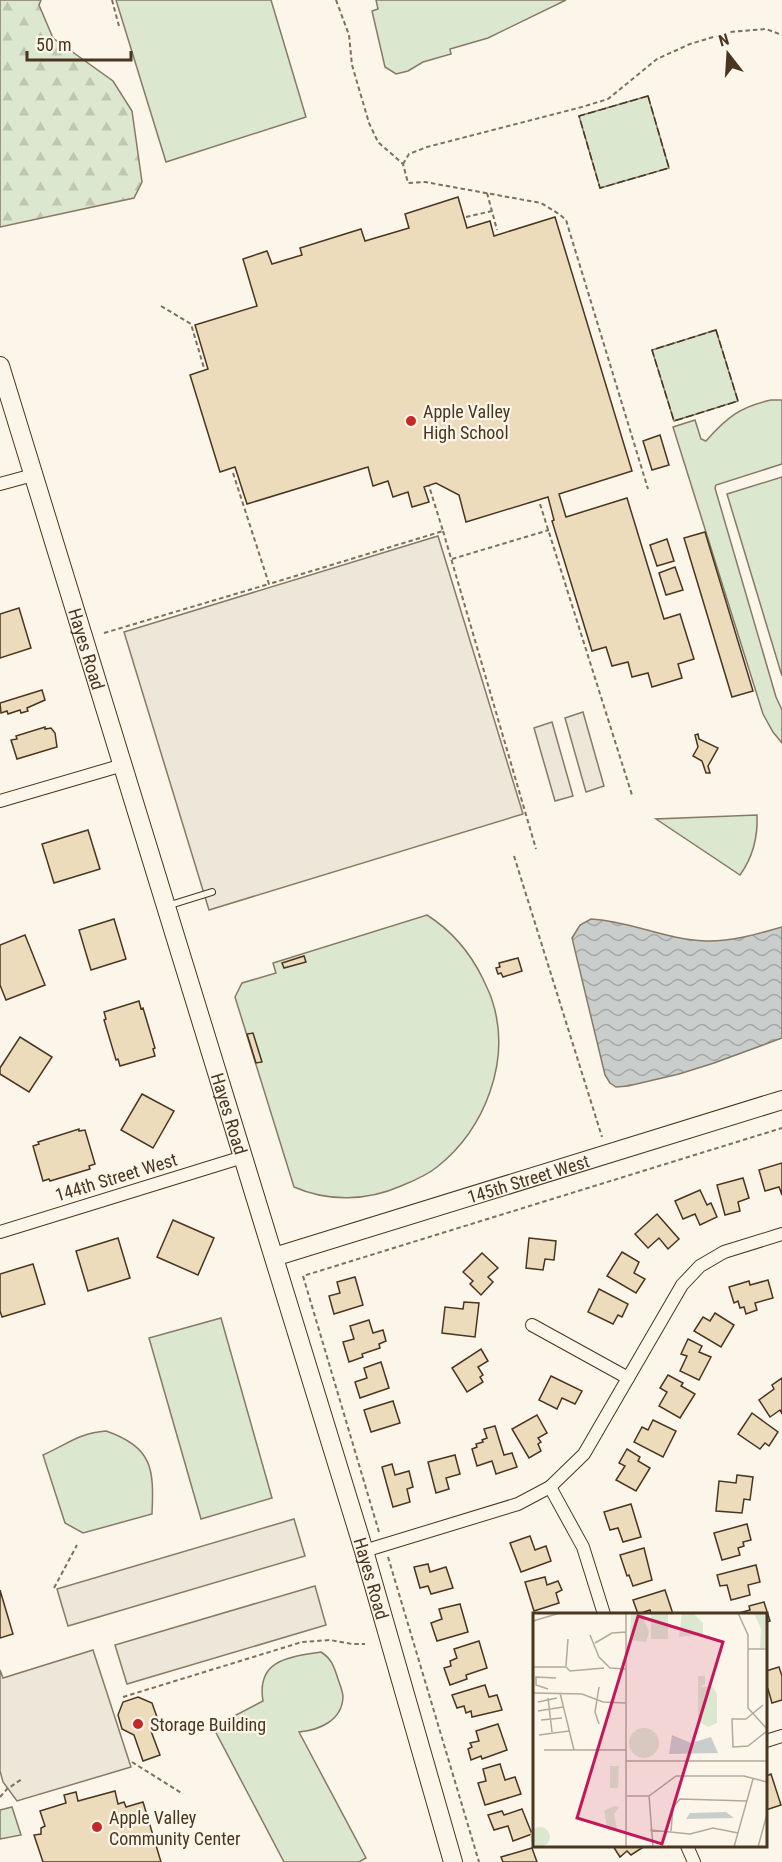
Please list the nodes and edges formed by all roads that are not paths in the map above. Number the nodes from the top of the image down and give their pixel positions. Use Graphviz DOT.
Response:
graph roads {
  1 [pos="0,366"];
  2 [pos="33,475"];
  3 [pos="0,484"];
  4 [pos="123,765"];
  5 [pos="0,801"];
  6 [pos="212,892"];
  7 [pos="166,906"];
  8 [pos="782,1100"];
  9 [pos="243,1157"];
  10 [pos="0,1232"];
  11 [pos="782,1234"];
  12 [pos="274,1257"];
  13 [pos="532,1325"];
  14 [pos="628,1378"];
  15 [pos="550,1487"];
  16 [pos="364,1551"];
  17 [pos="604,1613"];
  18 [pos="782,1736"];
  19 [pos="767,1740"];
  20 [pos="688,1847"];
  21 [pos="453,1862"];
  22 [pos="694,1862"];
  1 -- 2 [label="street, Hayes Road"];
  2 -- 3 [label="street"];
  2 -- 4 [label="street, Hayes Road"];
  4 -- 5 [label="street"];
  4 -- 7 [label="street, Hayes Road"];
  6 -- 7 [label="lane"];
  7 -- 9 [label="street, Hayes Road"];
  8 -- 12 [label="street, 145th Street West"];
  9 -- 10 [label="street, 144th Street West"];
  9 -- 12 [label="street, Hayes Road"];
  11 -- 14 [label="street"];
  12 -- 16 [label="street, Hayes Road"];
  13 -- 14 [label="street"];
  14 -- 15 [label="street"];
  15 -- 16 [label="street"];
  15 -- 17 [label="street"];
  16 -- 21 [label="street, Hayes Road"];
  18 -- 19 [label="street"];
  20 -- 22 [label="street"];
}
